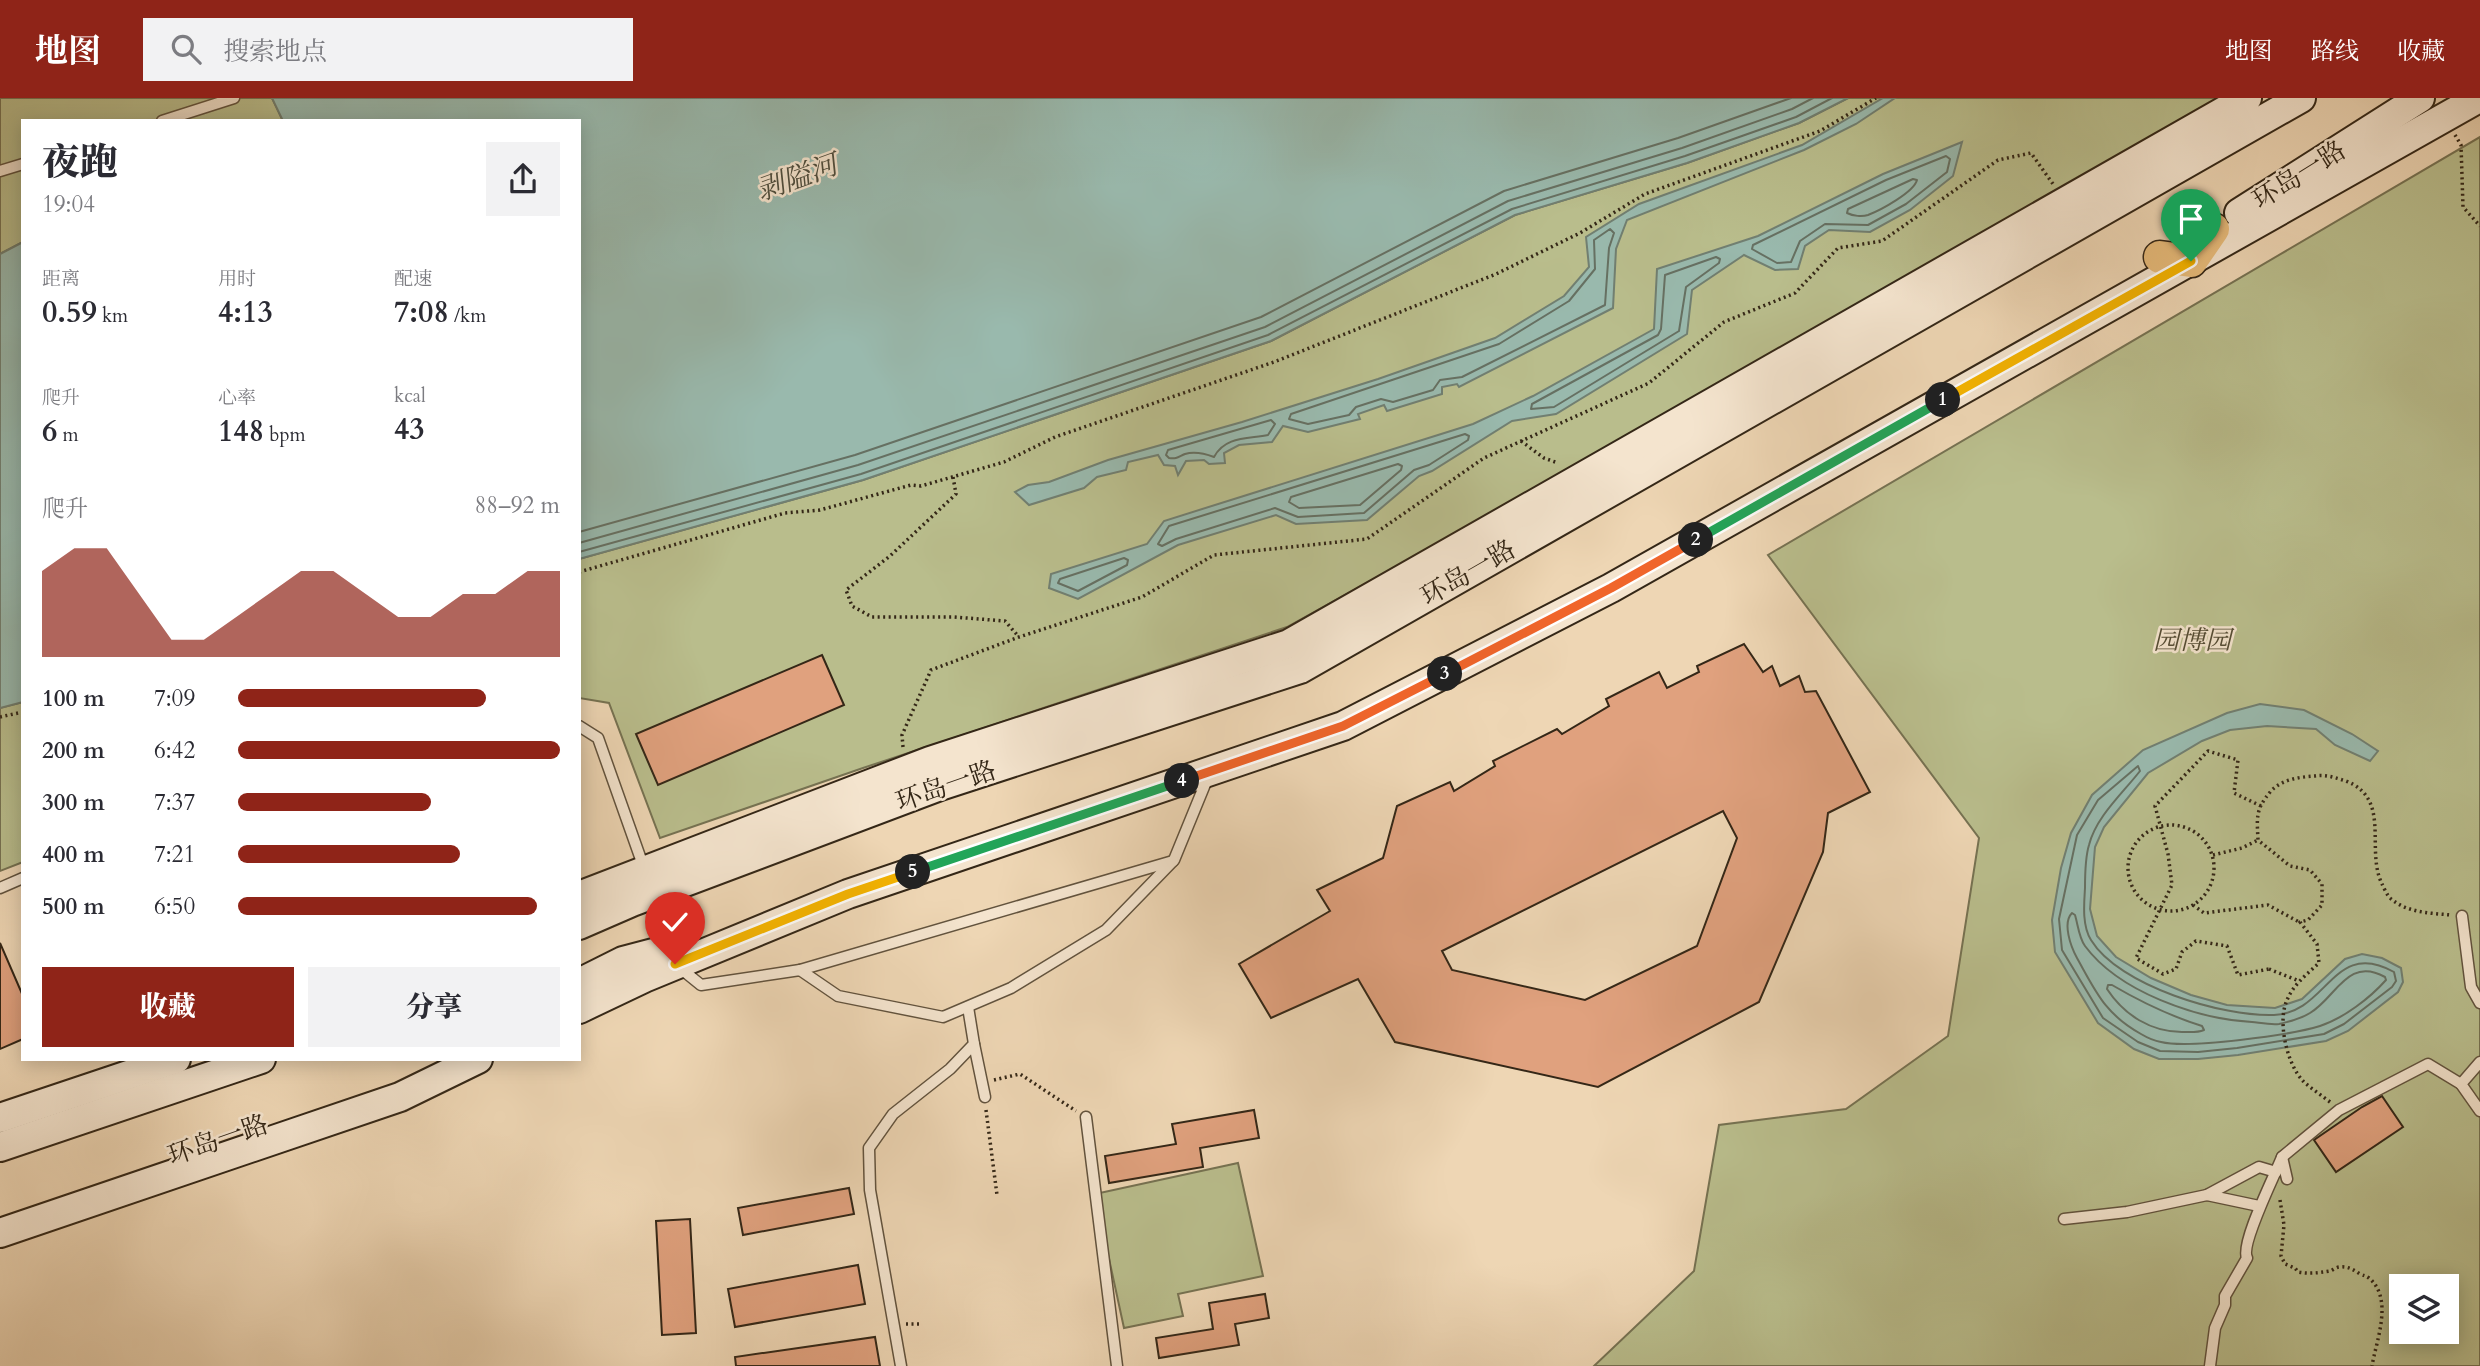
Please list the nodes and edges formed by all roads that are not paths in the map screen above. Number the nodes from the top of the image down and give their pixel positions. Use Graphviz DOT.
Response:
graph roads {
  1 [pos="234,98"];
  2 [pos="2247,98"];
  3 [pos="2301,98"];
  4 [pos="2420,98"];
  5 [pos="2479,98"];
  6 [pos="168,119"];
  7 [pos="21,165"];
  8 [pos="0,171"];
  9 [pos="2213,229"];
  10 [pos="2160,257"];
  11 [pos="2191,261"];
  12 [pos="581,727"];
  13 [pos="1213,765"];
  14 [pos="1174,860"];
  15 [pos="644,869"];
  16 [pos="21,879"];
  17 [pos="0,888"];
  18 [pos="581,895"];
  19 [pos="2462,916"];
  20 [pos="581,924"];
  21 [pos="668,958"];
  22 [pos="800,970"];
  23 [pos="581,982"];
  24 [pos="2480,1003"];
  25 [pos="968,1007"];
  26 [pos="581,1008"];
  27 [pos="974,1044"];
  28 [pos="170,1061"];
  29 [pos="255,1061"];
  30 [pos="429,1061"];
  31 [pos="474,1061"];
  32 [pos="2480,1062"];
  33 [pos="2461,1084"];
  34 [pos="985,1097"];
  35 [pos="2480,1111"];
  36 [pos="1086,1117"];
  37 [pos="0,1118"];
  38 [pos="0,1147"];
  39 [pos="2282,1157"];
  40 [pos="2276,1172"];
  41 [pos="2287,1179"];
  42 [pos="2207,1195"];
  43 [pos="2259,1206"];
  44 [pos="0,1213"];
  45 [pos="2064,1219"];
  46 [pos="0,1233"];
  47 [pos="901,1366"];
  48 [pos="1117,1366"];
  49 [pos="2210,1366"];
  1 -- 6 [label="lane"];
  2 -- 15 [label="main road"];
  3 -- 20 [label="main road, 环岛一路"];
  4 -- 9 [label="main road, 环岛一路"];
  5 -- 11 [label="main road"];
  7 -- 8 [label="lane"];
  9 -- 10 [label="main road, 环岛一路"];
  9 -- 11 [label="main road"];
  10 -- 11 [label="main road"];
  10 -- 21 [label="main road, 环岛一路"];
  11 -- 13 [label="main road"];
  12 -- 15 [label="lane"];
  13 -- 14 [label="lane"];
  13 -- 21 [label="main road"];
  14 -- 22 [label="lane"];
  14 -- 25 [label="lane"];
  15 -- 18 [label="main road"];
  16 -- 17 [label="lane"];
  19 -- 24 [label="lane"];
  21 -- 22 [label="lane"];
  21 -- 23 [label="main road, 环岛一路"];
  21 -- 26 [label="main road"];
  22 -- 25 [label="lane"];
  25 -- 27 [label="lane"];
  27 -- 34 [label="lane"];
  27 -- 47 [label="lane"];
  28 -- 37 [label="main road"];
  29 -- 38 [label="main road"];
  30 -- 44 [label="main road, 环岛一路"];
  31 -- 46 [label="main road"];
  32 -- 33 [label="lane"];
  33 -- 35 [label="lane"];
  33 -- 39 [label="lane"];
  36 -- 48 [label="lane"];
  39 -- 40 [label="lane"];
  39 -- 41 [label="lane"];
  40 -- 42 [label="lane"];
  40 -- 43 [label="lane"];
  42 -- 43 [label="lane"];
  42 -- 45 [label="lane"];
  43 -- 49 [label="lane"];
}
